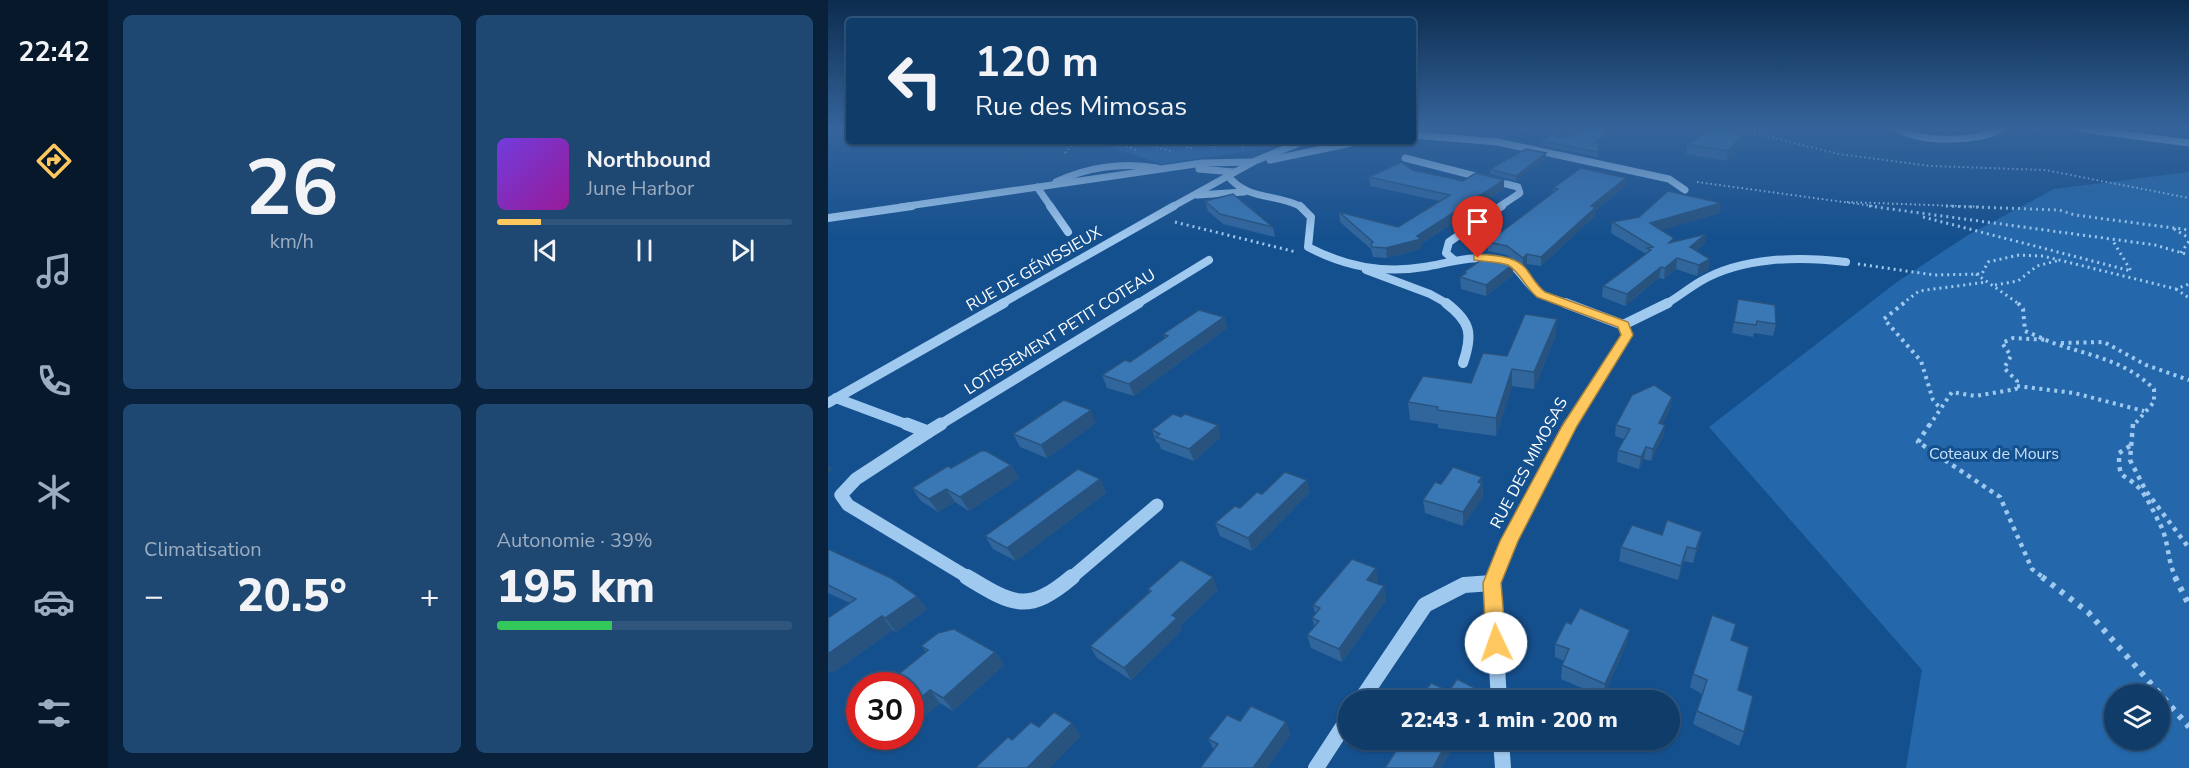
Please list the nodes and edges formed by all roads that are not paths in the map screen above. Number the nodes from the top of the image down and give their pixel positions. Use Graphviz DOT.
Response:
graph roads {
  1 [pos="1189,165"];
  2 [pos="1249,165"];
  3 [pos="1432,165"];
  4 [pos="1604,165"];
  5 [pos="1161,169"];
  6 [pos="1232,174"];
  7 [pos="1037,187"];
  8 [pos="1685,190"];
  9 [pos="1251,192"];
  10 [pos="1193,195"];
  11 [pos="828,218"];
  12 [pos="1068,232"];
  13 [pos="1209,260"];
  14 [pos="1454,260"];
  15 [pos="1846,262"];
  16 [pos="1361,267"];
  17 [pos="1623,325"];
  18 [pos="1463,363"];
  19 [pos="832,401"];
  20 [pos="928,432"];
  21 [pos="1157,506"];
  22 [pos="1492,583"];
  23 [pos="1368,690"];
  24 [pos="1498,690"];
  25 [pos="1338,734"];
  26 [pos="1502,750"];
  27 [pos="1316,768"];
  28 [pos="1503,768"];
  1 -- 5 [label="street"];
  2 -- 6 [label="street, RUE DE GÉNISSIEUX"];
  3 -- 14 [label="street"];
  4 -- 8 [label="street"];
  5 -- 6 [label="street"];
  5 -- 7 [label="street"];
  6 -- 9 [label="street"];
  6 -- 10 [label="street, RUE DE GÉNISSIEUX"];
  7 -- 11 [label="street"];
  7 -- 12 [label="street"];
  9 -- 10 [label="street"];
  9 -- 16 [label="street"];
  10 -- 19 [label="street, RUE DE GÉNISSIEUX"];
  13 -- 20 [label="street, LOTISSEMENT PETIT COTEAU"];
  14 -- 16 [label="street"];
  14 -- 17 [label="street"];
  15 -- 17 [label="street"];
  16 -- 18 [label="street"];
  17 -- 22 [label="street, RUE DES MIMOSAS"];
  19 -- 20 [label="street"];
  20 -- 21 [label="street, LOTISSEMENT PETIT COTEAU"];
  22 -- 23 [label="street"];
  22 -- 24 [label="street, RUE DES MIMOSAS"];
  25 -- 27 [label="street"];
  26 -- 28 [label="street"];
}
